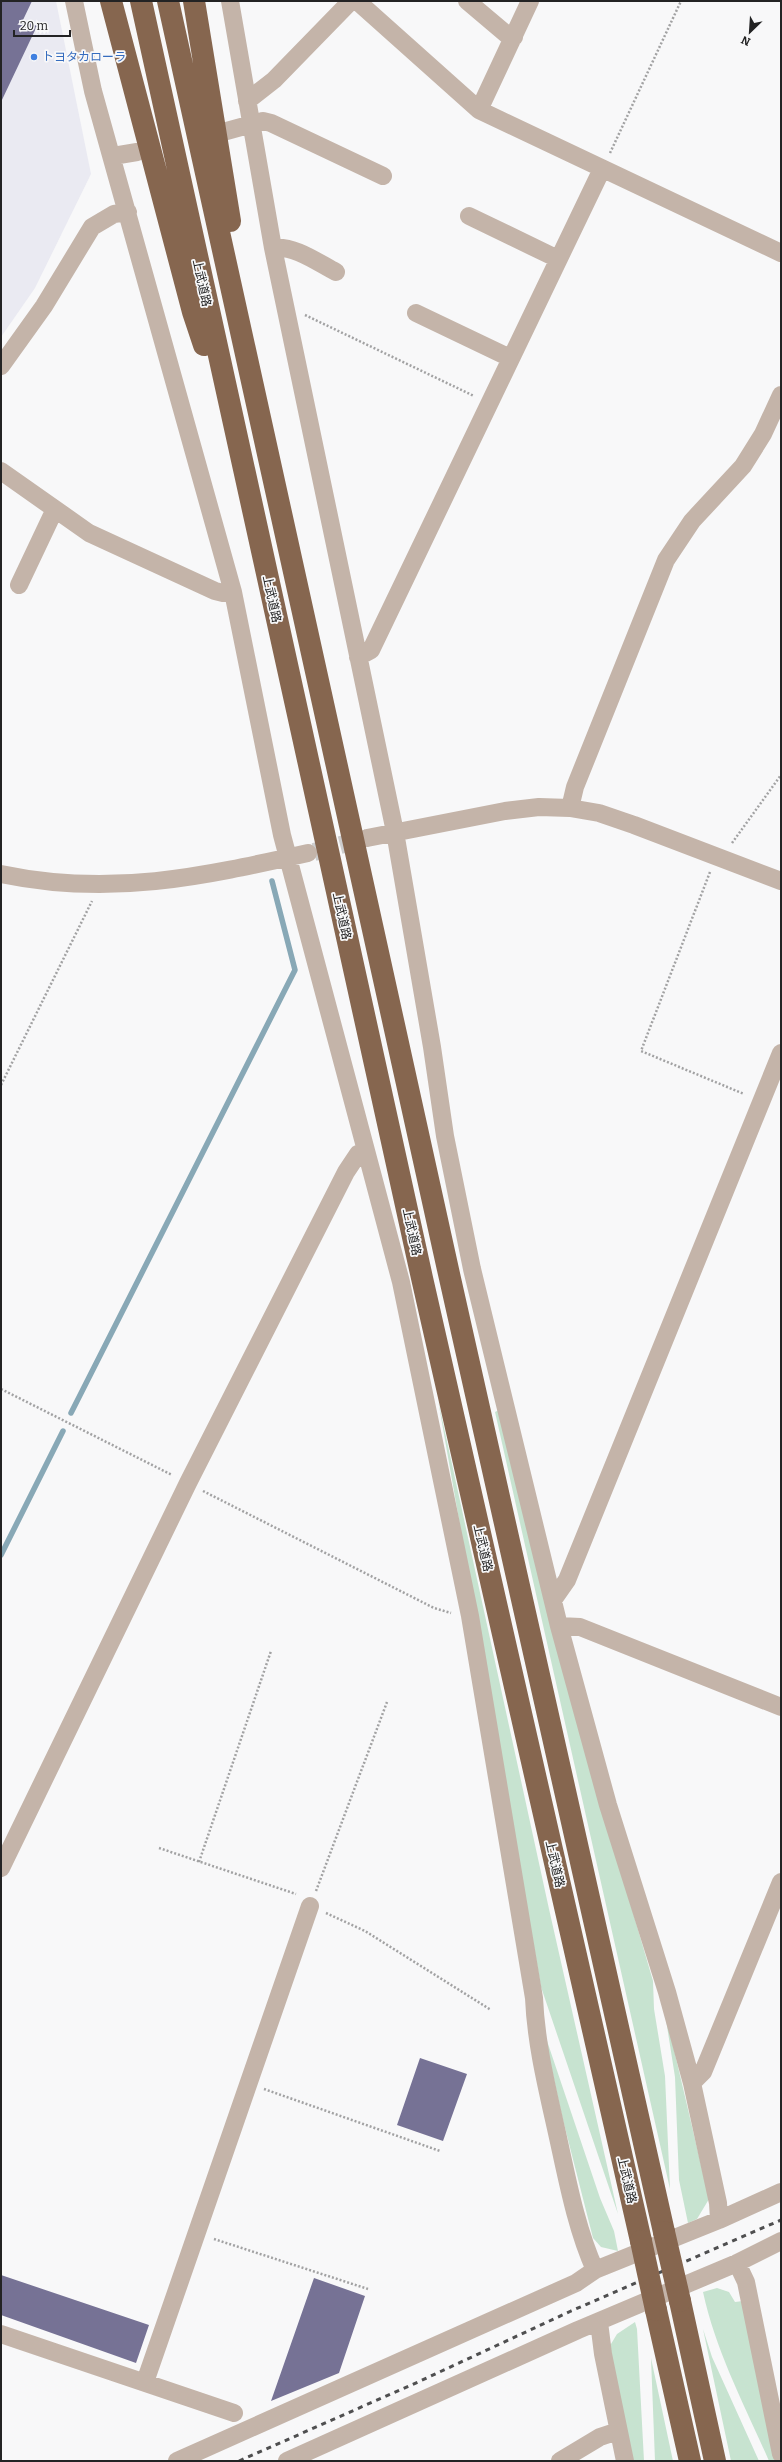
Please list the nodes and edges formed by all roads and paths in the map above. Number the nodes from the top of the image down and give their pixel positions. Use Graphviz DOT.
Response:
graph roads {
  1 [pos="74,1"];
  2 [pos="111,1"];
  3 [pos="142,1"];
  4 [pos="168,1"];
  5 [pos="194,1"];
  6 [pos="230,1"];
  7 [pos="350,1"];
  8 [pos="357,1"];
  9 [pos="467,1"];
  10 [pos="530,1"];
  11 [pos="681,1"];
  12 [pos="514,37"];
  13 [pos="247,102"];
  14 [pos="479,110"];
  15 [pos="250,124"];
  16 [pos="223,132"];
  17 [pos="137,152"];
  18 [pos="113,156"];
  19 [pos="602,170"];
  20 [pos="383,176"];
  21 [pos="128,212"];
  22 [pos="469,216"];
  23 [pos="272,248"];
  24 [pos="781,253"];
  25 [pos="558,259"];
  26 [pos="336,272"];
  27 [pos="287,313"];
  28 [pos="416,313"];
  29 [pos="510,358"];
  30 [pos="1,366"];
  31 [pos="781,395"];
  32 [pos="488,403"];
  33 [pos="262,433"];
  34 [pos="240,454"];
  35 [pos="1,471"];
  36 [pos="55,509"];
  37 [pos="19,585"];
  38 [pos="233,592"];
  39 [pos="358,657"];
  40 [pos="781,775"];
  41 [pos="570,808"];
  42 [pos="395,832"];
  43 [pos="367,838"];
  44 [pos="308,853"];
  45 [pos="287,858"];
  46 [pos="719,858"];
  47 [pos="1,874"];
  48 [pos="781,881"];
  49 [pos="96,885"];
  50 [pos="781,1053"];
  51 [pos="1,1085"];
  52 [pos="762,1101"];
  53 [pos="366,1151"];
  54 [pos="472,1268"];
  55 [pos="449,1274"];
  56 [pos="422,1278"];
  57 [pos="401,1282"];
  58 [pos="1,1389"];
  59 [pos="188,1483"];
  60 [pos="553,1600"];
  61 [pos="470,1616"];
  62 [pos="559,1626"];
  63 [pos="271,1651"];
  64 [pos="387,1702"];
  65 [pos="781,1707"];
  66 [pos="159,1848"];
  67 [pos="199,1862"];
  68 [pos="1,1868"];
  69 [pos="781,1882"];
  70 [pos="310,1906"];
  71 [pos="491,2010"];
  72 [pos="692,2083"];
  73 [pos="249,2084"];
  74 [pos="440,2151"];
  75 [pos="781,2192"];
  76 [pos="720,2220"];
  77 [pos="196,2233"];
  78 [pos="781,2241"];
  79 [pos="737,2263"];
  80 [pos="595,2270"];
  81 [pos="368,2289"];
  82 [pos="599,2322"];
  83 [pos="1,2334"];
  84 [pos="145,2382"];
  85 [pos="234,2413"];
  86 [pos="618,2431"];
  87 [pos="781,2454"];
  88 [pos="177,2461"];
  89 [pos="287,2461"];
  90 [pos="560,2461"];
  91 [pos="625,2461"];
  92 [pos="690,2461"];
  93 [pos="715,2461"];
  1 -- 18 [label="street"];
  2 -- 34 [label="highway"];
  3 -- 34 [label="highway, 上武道路"];
  4 -- 33 [label="highway, 上武道路"];
  5 -- 33 [label="highway"];
  6 -- 13 [label="street"];
  7 -- 13 [label="street"];
  8 -- 14 [label="street"];
  9 -- 12 [label="street"];
  10 -- 12 [label="street"];
  11 -- 19 [label="path"];
  12 -- 14 [label="street"];
  13 -- 15 [label="street"];
  14 -- 19 [label="street"];
  15 -- 16 [label="street"];
  15 -- 20 [label="street"];
  15 -- 23 [label="street"];
  17 -- 18 [label="street"];
  18 -- 21 [label="street"];
  19 -- 24 [label="street"];
  19 -- 25 [label="street"];
  21 -- 30 [label="street"];
  21 -- 38 [label="street"];
  22 -- 25 [label="street"];
  23 -- 26 [label="street"];
  23 -- 27 [label="street"];
  25 -- 29 [label="street"];
  27 -- 32 [label="path"];
  27 -- 39 [label="street"];
  28 -- 29 [label="street"];
  29 -- 32 [label="street"];
  31 -- 41 [label="street"];
  32 -- 39 [label="street"];
  33 -- 55 [label="highway, 上武道路"];
  34 -- 56 [label="highway, 上武道路"];
  35 -- 36 [label="street"];
  36 -- 37 [label="street"];
  36 -- 38 [label="street"];
  38 -- 45 [label="street"];
  39 -- 42 [label="street"];
  40 -- 46 [label="path"];
  41 -- 42 [label="street"];
  41 -- 46 [label="street"];
  42 -- 43 [label="street"];
  42 -- 54 [label="street"];
  44 -- 45 [label="street"];
  45 -- 49 [label="street"];
  45 -- 53 [label="street"];
  46 -- 48 [label="street"];
  46 -- 52 [label="path"];
  47 -- 49 [label="street"];
  49 -- 51 [label="path"];
  50 -- 52 [label="street"];
  52 -- 60 [label="street"];
  53 -- 57 [label="street"];
  53 -- 59 [label="street"];
  54 -- 55 [label="street"];
  54 -- 60 [label="street"];
  55 -- 93 [label="highway, 上武道路, bridge"];
  56 -- 57 [label="street"];
  56 -- 92 [label="highway, 上武道路, bridge"];
  57 -- 61 [label="street"];
  58 -- 59 [label="path"];
  59 -- 61 [label="path"];
  59 -- 68 [label="street"];
  60 -- 62 [label="street"];
  61 -- 80 [label="street"];
  62 -- 65 [label="street"];
  62 -- 72 [label="street"];
  63 -- 67 [label="path"];
  64 -- 70 [label="path"];
  66 -- 67 [label="path"];
  67 -- 70 [label="path"];
  69 -- 72 [label="street"];
  70 -- 71 [label="path"];
  70 -- 73 [label="street"];
  72 -- 76 [label="street"];
  73 -- 74 [label="path"];
  73 -- 77 [label="street"];
  75 -- 76 [label="street"];
  76 -- 80 [label="street"];
  77 -- 81 [label="path"];
  77 -- 84 [label="street"];
  78 -- 79 [label="street"];
  79 -- 82 [label="street"];
  79 -- 87 [label="street"];
  80 -- 88 [label="street"];
  82 -- 86 [label="street"];
  82 -- 89 [label="street"];
  83 -- 84 [label="street"];
  84 -- 85 [label="street"];
  86 -- 90 [label="street"];
  86 -- 91 [label="street"];
}
